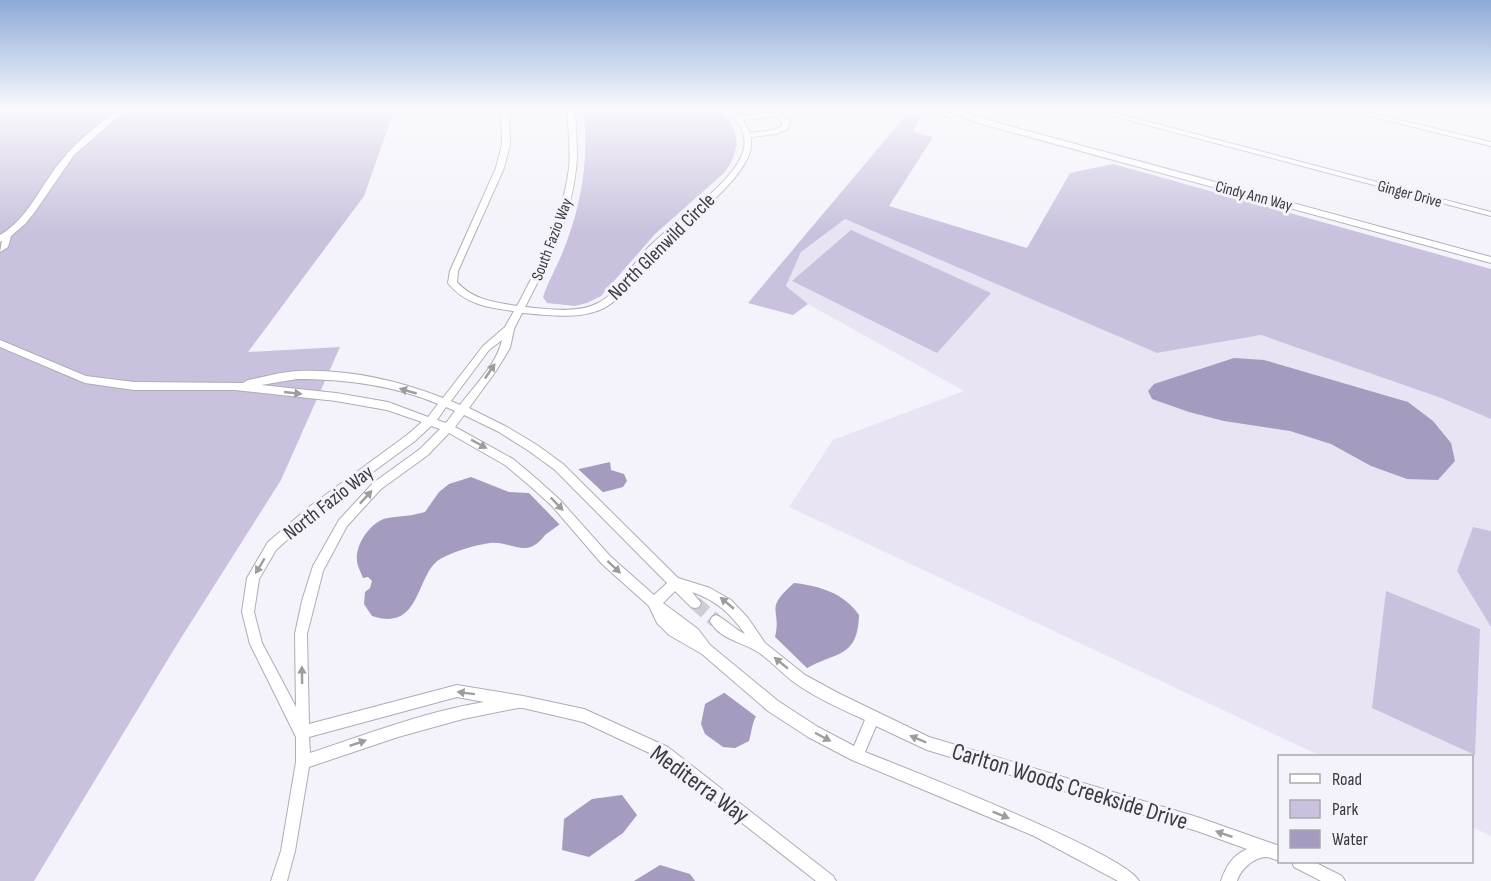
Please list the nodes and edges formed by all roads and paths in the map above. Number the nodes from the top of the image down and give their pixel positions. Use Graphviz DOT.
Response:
graph roads {
  1 [pos="76,149"];
  2 [pos="505,149"];
  3 [pos="572,149"];
  4 [pos="747,149"];
  5 [pos="1084,149"];
  6 [pos="1243,149"];
  7 [pos="1491,214"];
  8 [pos="4,237"];
  9 [pos="0,249"];
  10 [pos="1491,260"];
  11 [pos="522,308"];
  12 [pos="509,329"];
  13 [pos="0,343"];
  14 [pos="236,386"];
  15 [pos="445,402"];
  16 [pos="464,409"];
  17 [pos="431,420"];
  18 [pos="448,428"];
  19 [pos="676,583"];
  20 [pos="654,603"];
  21 [pos="696,603"];
  22 [pos="717,621"];
  23 [pos="761,647"];
  24 [pos="523,702"];
  25 [pos="872,719"];
  26 [pos="301,733"];
  27 [pos="856,756"];
  28 [pos="303,762"];
  29 [pos="1274,851"];
  30 [pos="1303,863"];
  31 [pos="279,881"];
  32 [pos="828,881"];
  33 [pos="1131,881"];
  34 [pos="1229,881"];
  35 [pos="1337,881"];
  1 -- 8 [label="street"];
  2 -- 11 [label="street, North Glenwild Circle"];
  3 -- 11 [label="street, South Fazio Way"];
  4 -- 11 [label="street, North Glenwild Circle"];
  5 -- 10 [label="street, Cindy Ann Way"];
  6 -- 7 [label="street, Ginger Drive"];
  8 -- 9 [label="street"];
  11 -- 12 [label="street, South Fazio Way"];
  12 -- 15 [label="street, South Fazio Way"];
  16 -- 12 [label="street, South Fazio Way, one-way"];
  13 -- 14 [label="street, Carlton Woods Creekside Drive"];
  15 -- 14 [label="street, Carlton Woods Creekside Drive, one-way"];
  14 -- 17 [label="street, Carlton Woods Creekside Drive, one-way"];
  15 -- 16 [label="street, Carlton Woods Creekside Drive"];
  15 -- 17 [label="street, South Fazio Way"];
  16 -- 18 [label="street, South Fazio Way"];
  16 -- 19 [label="street, Carlton Woods Creekside Drive"];
  17 -- 18 [label="street, Carlton Woods Creekside Drive"];
  17 -- 26 [label="street, North Fazio Way, one-way"];
  18 -- 20 [label="street, Carlton Woods Creekside Drive, one-way"];
  26 -- 18 [label="street, North Fazio Way, one-way"];
  19 -- 20 [label="street"];
  19 -- 21 [label="street, Carlton Woods Creekside Drive"];
  23 -- 19 [label="street, Carlton Woods Creekside Drive, one-way"];
  20 -- 27 [label="street, Carlton Woods Creekside Drive, one-way"];
  22 -- 23 [label="street, Carlton Woods Creekside Drive"];
  25 -- 23 [label="street, Carlton Woods Creekside Drive, one-way"];
  24 -- 26 [label="street, Mediterra Way, one-way"];
  28 -- 24 [label="street, Mediterra Way, one-way"];
  24 -- 32 [label="street, Mediterra Way"];
  25 -- 27 [label="street"];
  29 -- 25 [label="street, Carlton Woods Creekside Drive, one-way"];
  26 -- 28 [label="street, North Fazio Way"];
  27 -- 33 [label="street, Carlton Woods Creekside Drive, one-way"];
  28 -- 31 [label="street, North Fazio Way"];
  29 -- 34 [label="street, Carlton Woods Creekside Drive"];
  30 -- 35 [label="street"];
}
